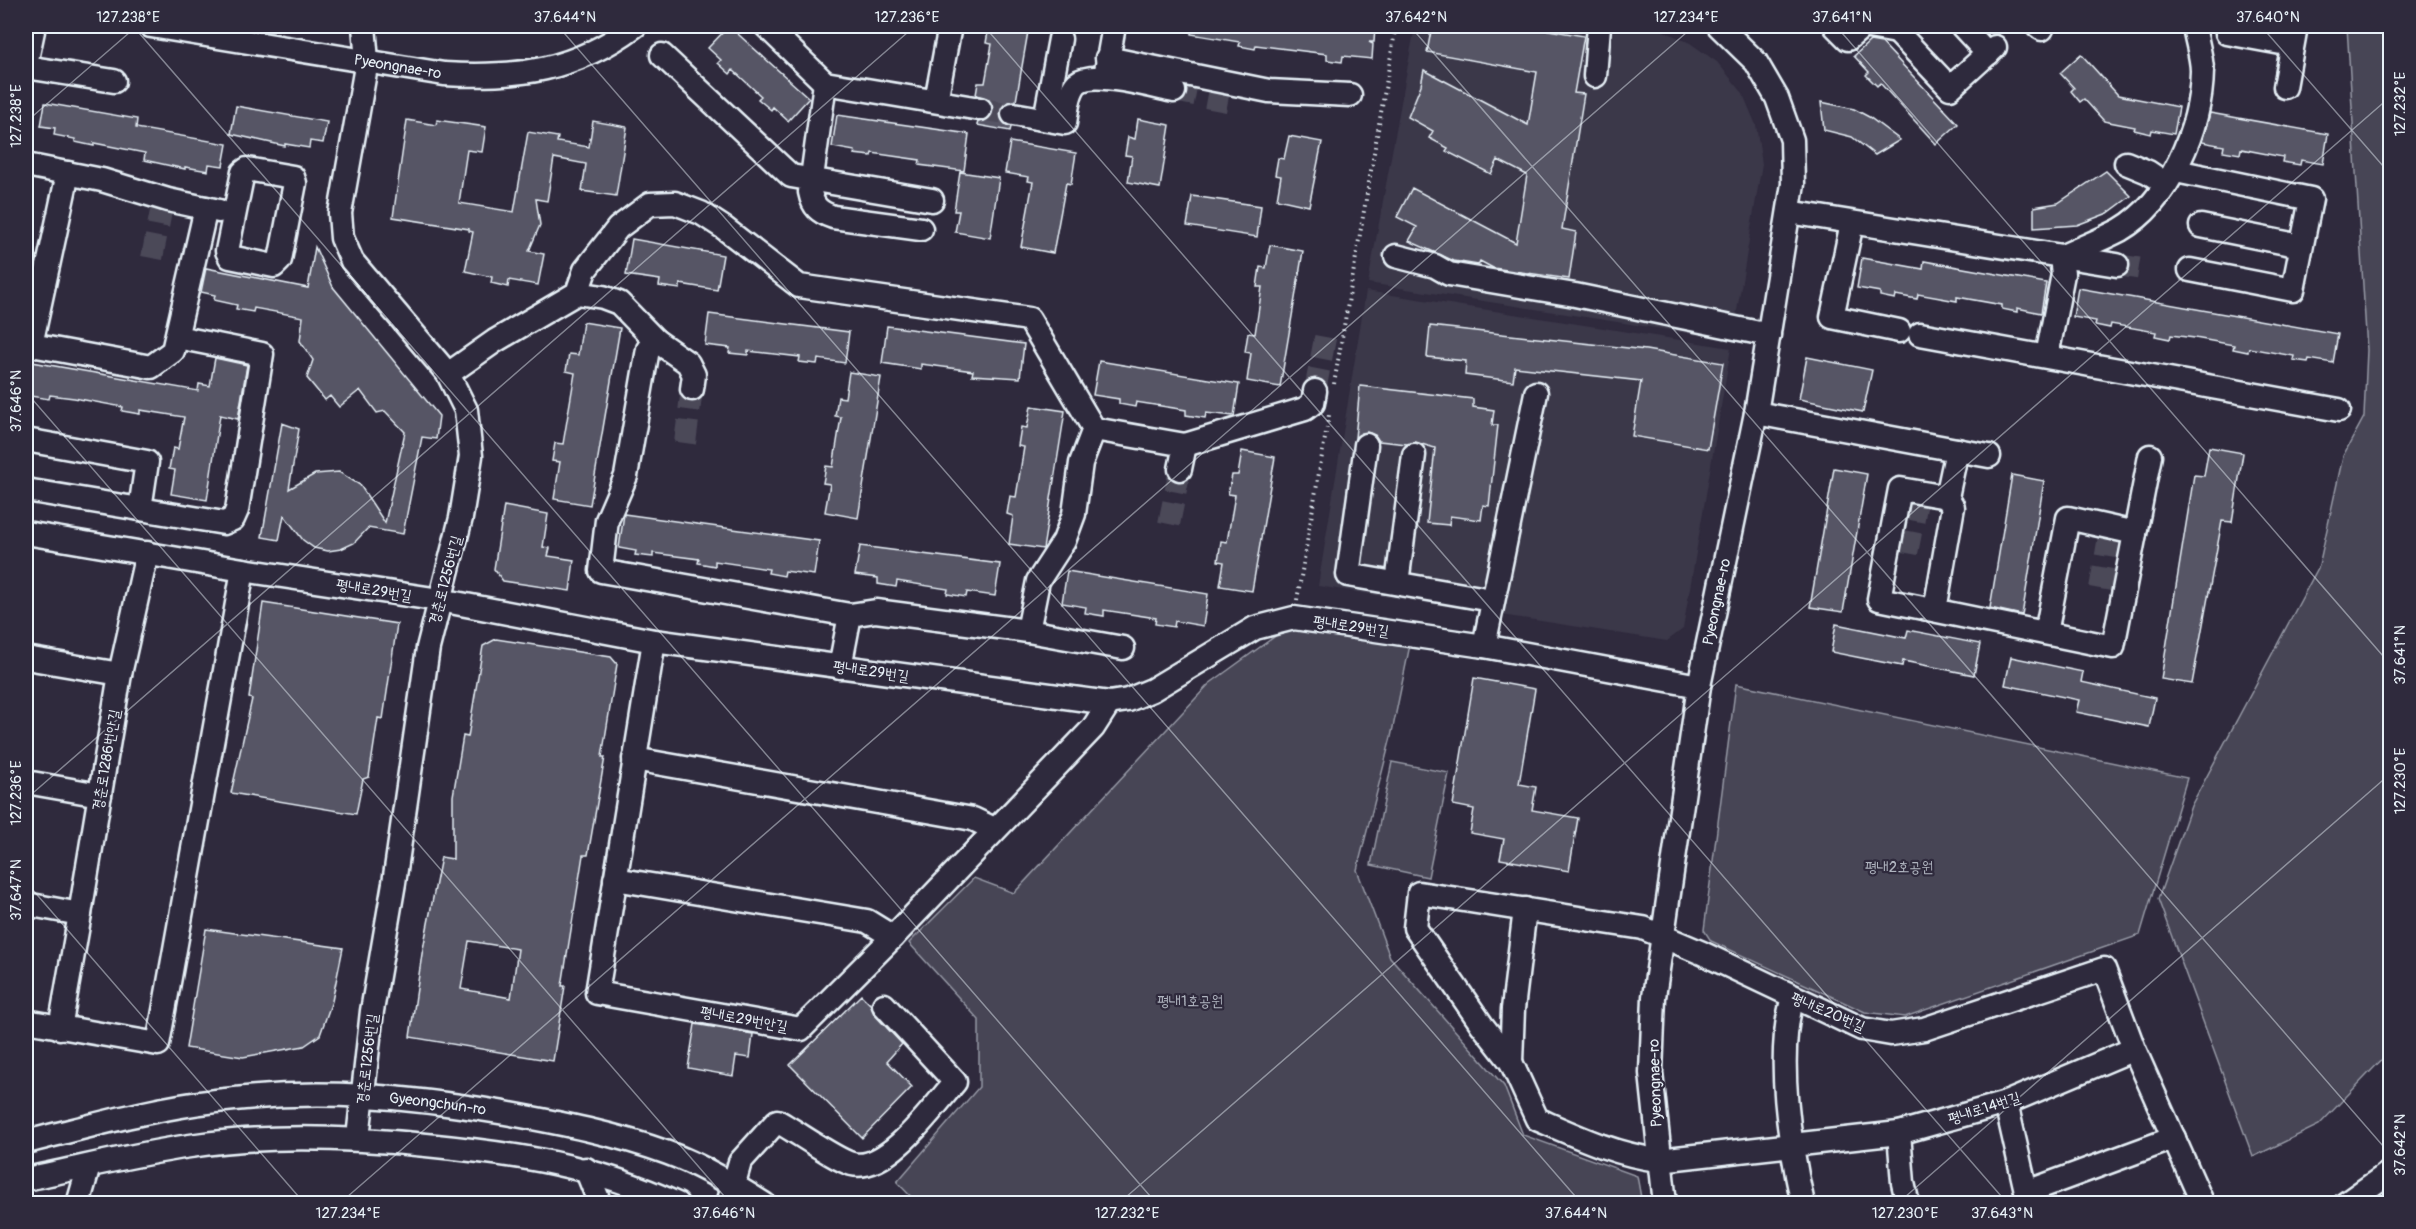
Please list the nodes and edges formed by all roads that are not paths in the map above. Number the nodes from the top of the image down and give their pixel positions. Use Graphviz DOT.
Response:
graph roads {
  1 [pos="34,26"];
  2 [pos="151,26"];
  3 [pos="350,26"];
  4 [pos="364,26"];
  5 [pos="635,26"];
  6 [pos="950,26"];
  7 [pos="1114,26"];
  8 [pos="1599,26"];
  9 [pos="1719,26"];
  10 [pos="1835,26"];
  11 [pos="1962,26"];
  12 [pos="2194,26"];
  13 [pos="773,28"];
  14 [pos="1888,28"];
  15 [pos="614,32"];
  16 [pos="2227,33"];
  17 [pos="2294,35"];
  18 [pos="1060,39"];
  19 [pos="662,55"];
  20 [pos="368,62"];
  21 [pos="26,66"];
  22 [pos="1106,68"];
  23 [pos="1595,76"];
  24 [pos="114,81"];
  25 [pos="825,83"];
  26 [pos="2284,87"];
  27 [pos="1174,91"];
  28 [pos="1350,95"];
  29 [pos="936,101"];
  30 [pos="980,109"];
  31 [pos="1013,114"];
  32 [pos="1045,119"];
  33 [pos="2126,163"];
  34 [pos="26,165"];
  35 [pos="68,173"];
  36 [pos="2171,177"];
  37 [pos="812,182"];
  38 [pos="932,200"];
  39 [pos="206,208"];
  40 [pos="1789,212"];
  41 [pos="234,214"];
  42 [pos="1852,223"];
  43 [pos="2202,226"];
  44 [pos="921,229"];
  45 [pos="2301,246"];
  46 [pos="1396,256"];
  47 [pos="2061,257"];
  48 [pos="2116,265"];
  49 [pos="2190,270"];
  50 [pos="577,293"];
  51 [pos="1769,335"];
  52 [pos="177,337"];
  53 [pos="655,340"];
  54 [pos="28,345"];
  55 [pos="2047,356"];
  56 [pos="448,374"];
  57 [pos="1325,388"];
  58 [pos="692,389"];
  59 [pos="1536,393"];
  60 [pos="2339,410"];
  61 [pos="1756,413"];
  62 [pos="1094,429"];
  63 [pos="26,440"];
  64 [pos="1185,445"];
  65 [pos="1366,445"];
  66 [pos="1957,450"];
  67 [pos="1414,455"];
  68 [pos="1989,456"];
  69 [pos="2150,456"];
  70 [pos="1180,470"];
  71 [pos="26,490"];
  72 [pos="1947,497"];
  73 [pos="140,509"];
  74 [pos="26,533"];
  75 [pos="2134,533"];
  76 [pos="147,553"];
  77 [pos="243,570"];
  78 [pos="1397,583"];
  79 [pos="440,600"];
  80 [pos="1492,600"];
  81 [pos="1935,610"];
  82 [pos="850,615"];
  83 [pos="1028,631"];
  84 [pos="2046,633"];
  85 [pos="654,641"];
  86 [pos="1484,646"];
  87 [pos="1122,648"];
  88 [pos="26,657"];
  89 [pos="840,667"];
  90 [pos="120,674"];
  91 [pos="1699,686"];
  92 [pos="1109,703"];
  93 [pos="634,759"];
  94 [pos="26,782"];
  95 [pos="100,795"];
  96 [pos="994,829"];
  97 [pos="615,879"];
  98 [pos="26,904"];
  99 [pos="1525,909"];
  100 [pos="80,914"];
  101 [pos="893,937"];
  102 [pos="1662,938"];
  103 [pos="1793,998"];
  104 [pos="884,1005"];
  105 [pos="26,1021"];
  106 [pos="60,1028"];
  107 [pos="2134,1049"];
  108 [pos="1511,1062"];
  109 [pos="363,1094"];
  110 [pos="2006,1103"];
  111 [pos="1899,1133"];
  112 [pos="358,1138"];
  113 [pos="2174,1138"];
  114 [pos="26,1142"];
  115 [pos="1790,1144"];
  116 [pos="1659,1160"];
  117 [pos="89,1166"];
  118 [pos="586,1169"];
  119 [pos="2391,1172"];
  120 [pos="26,1179"];
  121 [pos="731,1194"];
  122 [pos="2028,1198"];
  123 [pos="78,1203"];
  124 [pos="600,1203"];
  125 [pos="677,1203"];
  126 [pos="764,1203"];
  127 [pos="1665,1203"];
  128 [pos="1803,1203"];
  129 [pos="1908,1203"];
  130 [pos="2203,1203"];
  131 [pos="2345,1203"];
  1 -- 21 [label="street"];
  2 -- 20 [label="street, Pyeongnae-ro"];
  3 -- 20 [label="street"];
  4 -- 20 [label="street, 경춘로1256번길"];
  5 -- 15 [label="street, Pyeongnae-ro"];
  6 -- 29 [label="street"];
  7 -- 22 [label="street"];
  8 -- 23 [label="street"];
  9 -- 40 [label="street, Pyeongnae-ro"];
  10 -- 14 [label="street"];
  11 -- 14 [label="street"];
  12 -- 36 [label="street"];
  13 -- 25 [label="street"];
  15 -- 20 [label="street, Pyeongnae-ro"];
  16 -- 17 [label="street"];
  17 -- 26 [label="street"];
  18 -- 32 [label="street"];
  19 -- 37 [label="street"];
  20 -- 56 [label="street, 경춘로1256번길"];
  21 -- 24 [label="street"];
  22 -- 27 [label="street"];
  22 -- 28 [label="street"];
  22 -- 32 [label="street"];
  25 -- 29 [label="street"];
  25 -- 37 [label="street"];
  29 -- 30 [label="street"];
  31 -- 32 [label="street"];
  33 -- 36 [label="street"];
  34 -- 35 [label="street"];
  35 -- 39 [label="street"];
  35 -- 54 [label="street"];
  36 -- 45 [label="street"];
  36 -- 47 [label="street"];
  37 -- 38 [label="street"];
  37 -- 44 [label="street"];
  39 -- 41 [label="street"];
  39 -- 52 [label="street"];
  40 -- 42 [label="street"];
  40 -- 51 [label="street, Pyeongnae-ro"];
  42 -- 47 [label="street"];
  42 -- 55 [label="street"];
  43 -- 45 [label="street"];
  45 -- 49 [label="street"];
  46 -- 51 [label="street"];
  47 -- 48 [label="street"];
  47 -- 55 [label="street"];
  50 -- 53 [label="street"];
  50 -- 56 [label="street"];
  50 -- 62 [label="street"];
  51 -- 61 [label="street, Pyeongnae-ro"];
  52 -- 54 [label="street"];
  52 -- 73 [label="street"];
  53 -- 58 [label="street"];
  53 -- 82 [label="street"];
  55 -- 60 [label="street"];
  56 -- 79 [label="street, 경춘로1256번길"];
  57 -- 64 [label="street"];
  59 -- 80 [label="street"];
  61 -- 66 [label="street"];
  61 -- 91 [label="street, Pyeongnae-ro"];
  62 -- 64 [label="street"];
  62 -- 83 [label="street"];
  63 -- 73 [label="street"];
  64 -- 70 [label="street"];
  65 -- 78 [label="street"];
  66 -- 68 [label="street"];
  66 -- 72 [label="street"];
  67 -- 78 [label="street"];
  69 -- 75 [label="street"];
  71 -- 73 [label="street"];
  72 -- 81 [label="street"];
  72 -- 81 [label="street"];
  74 -- 76 [label="street, 평내로29번길"];
  75 -- 84 [label="street"];
  75 -- 84 [label="street"];
  76 -- 77 [label="street, 평내로29번길"];
  76 -- 90 [label="street, 경춘로1286번안길"];
  77 -- 79 [label="street, 평내로29번길"];
  77 -- 106 [label="street"];
  78 -- 80 [label="street"];
  79 -- 85 [label="street, 평내로29번길"];
  79 -- 109 [label="street, 경춘로1256번길"];
  80 -- 86 [label="street"];
  81 -- 84 [label="street"];
  82 -- 83 [label="street"];
  82 -- 89 [label="street"];
  83 -- 87 [label="street"];
  85 -- 89 [label="street, 평내로29번길"];
  85 -- 93 [label="street, 평내로29번안길"];
  86 -- 91 [label="street, 평내로29번길"];
  86 -- 92 [label="street, 평내로29번길"];
  88 -- 90 [label="street"];
  89 -- 92 [label="street, 평내로29번길"];
  90 -- 95 [label="street, 경춘로1286번안길"];
  91 -- 102 [label="street, Pyeongnae-ro"];
  92 -- 96 [label="street, 평내로29번안길"];
  93 -- 96 [label="street"];
  93 -- 97 [label="street, 평내로29번안길"];
  94 -- 95 [label="street"];
  95 -- 100 [label="street, 경춘로1286번안길"];
  96 -- 101 [label="street, 평내로29번안길"];
  97 -- 101 [label="street"];
  97 -- 101 [label="street, 평내로29번안길"];
  98 -- 100 [label="street"];
  99 -- 102 [label="street, 평내로20번길"];
  99 -- 108 [label="street"];
  99 -- 108 [label="street, 평내로20번길"];
  100 -- 106 [label="street, 경춘로1286번안길"];
  102 -- 103 [label="street, 평내로20번길"];
  102 -- 116 [label="street, Pyeongnae-ro"];
  103 -- 107 [label="street, 평내로20번길"];
  103 -- 115 [label="street"];
  104 -- 121 [label="street"];
  105 -- 106 [label="street"];
  107 -- 110 [label="street, 평내로14번길"];
  107 -- 113 [label="street"];
  108 -- 116 [label="street, 평내로14번길"];
  109 -- 112 [label="street, 경춘로1256번길"];
  109 -- 114 [label="street, Gyeongchun-ro"];
  109 -- 121 [label="street, Gyeongchun-ro"];
  110 -- 111 [label="street, 평내로14번길"];
  110 -- 122 [label="street"];
  111 -- 115 [label="street, 평내로14번길"];
  111 -- 129 [label="street"];
  112 -- 117 [label="street"];
  112 -- 118 [label="street"];
  113 -- 122 [label="street"];
  113 -- 130 [label="street"];
  115 -- 116 [label="street, 평내로14번길"];
  115 -- 128 [label="street"];
  116 -- 127 [label="street, Pyeongnae-ro"];
  117 -- 120 [label="street"];
  117 -- 123 [label="street"];
  118 -- 124 [label="street"];
  118 -- 125 [label="street"];
  119 -- 131 [label="street"];
  121 -- 126 [label="street, Gyeongchun-ro"];
}
